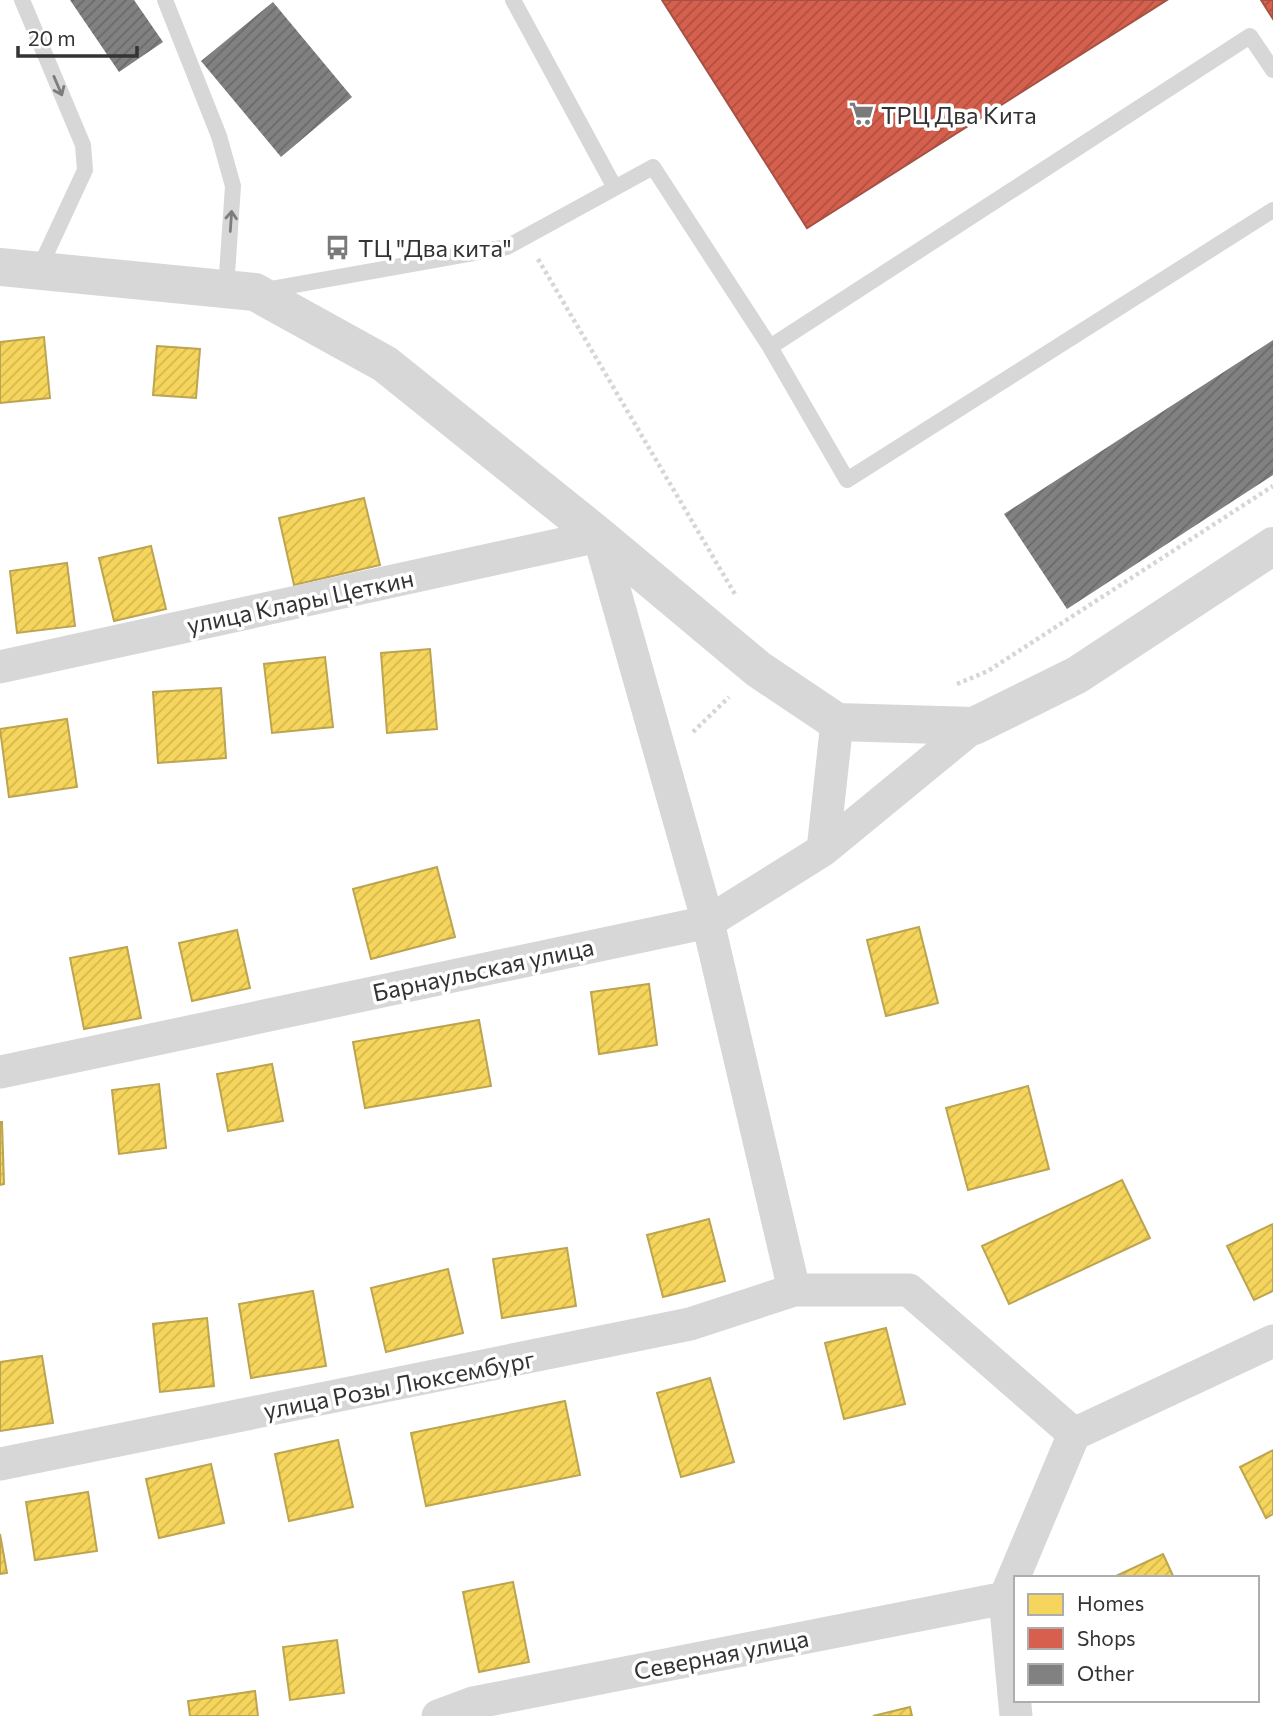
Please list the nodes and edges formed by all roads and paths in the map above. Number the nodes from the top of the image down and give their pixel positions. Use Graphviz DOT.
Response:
graph roads {
  1 [pos="22,0"];
  2 [pos="165,0"];
  3 [pos="513,0"];
  4 [pos="1273,69"];
  5 [pos="615,188"];
  6 [pos="1273,210"];
  7 [pos="525,237"];
  8 [pos="0,267"];
  9 [pos="38,270"];
  10 [pos="241,290"];
  11 [pos="770,347"];
  12 [pos="1273,486"];
  13 [pos="599,536"];
  14 [pos="1273,546"];
  15 [pos="736,596"];
  16 [pos="0,667"];
  17 [pos="758,669"];
  18 [pos="954,685"];
  19 [pos="837,722"];
  20 [pos="974,726"];
  21 [pos="663,761"];
  22 [pos="822,850"];
  23 [pos="708,922"];
  24 [pos="0,1072"];
  25 [pos="794,1290"];
  26 [pos="1273,1341"];
  27 [pos="1074,1434"];
  28 [pos="0,1464"];
  29 [pos="1014,1576"];
  30 [pos="1014,1577"];
  31 [pos="1005,1598"];
  32 [pos="1014,1695"];
  33 [pos="438,1716"];
  1 -- 9 [label="lane, one-way"];
  10 -- 2 [label="lane, one-way"];
  3 -- 5 [label="lane"];
  4 -- 11 [label="lane"];
  5 -- 7 [label="lane"];
  5 -- 11 [label="lane"];
  6 -- 11 [label="lane"];
  7 -- 10 [label="lane"];
  7 -- 15 [label="path"];
  8 -- 9 [label="street"];
  9 -- 10 [label="street"];
  10 -- 13 [label="street"];
  12 -- 18 [label="path"];
  13 -- 16 [label="street, улица Клары Цеткин"];
  13 -- 17 [label="street"];
  13 -- 21 [label="street"];
  14 -- 20 [label="street"];
  17 -- 19 [label="street"];
  17 -- 21 [label="path"];
  19 -- 20 [label="street"];
  19 -- 22 [label="street"];
  20 -- 22 [label="street, Барнаульская улица"];
  21 -- 23 [label="street"];
  22 -- 23 [label="street, Барнаульская улица"];
  23 -- 24 [label="street, Барнаульская улица"];
  23 -- 25 [label="street"];
  25 -- 27 [label="street, улица Розы Люксембург"];
  25 -- 28 [label="street, улица Розы Люксембург"];
  26 -- 27 [label="street"];
  27 -- 29 [label="street"];
  30 -- 31 [label="street"];
  31 -- 32 [label="street"];
  31 -- 33 [label="street, Северная улица"];
}
